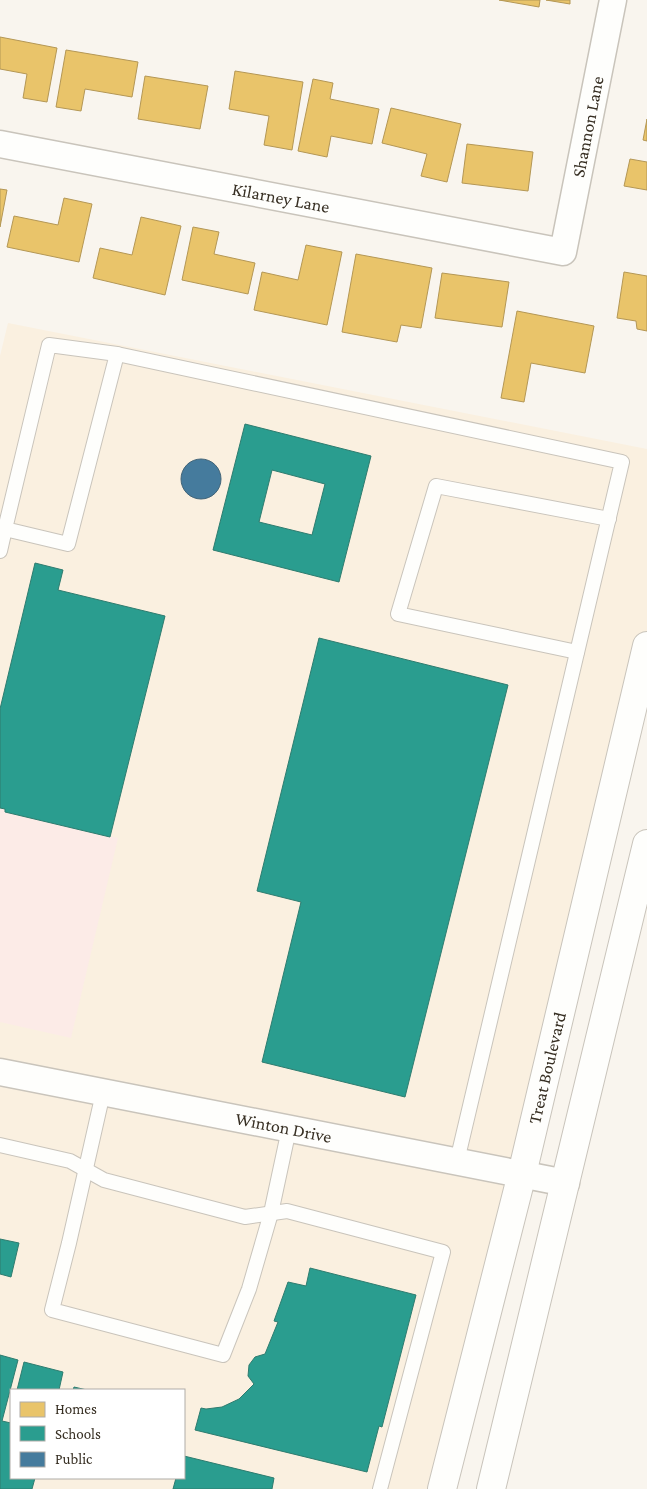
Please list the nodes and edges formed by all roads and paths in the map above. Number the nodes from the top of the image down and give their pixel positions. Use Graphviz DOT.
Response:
graph roads {
  1 [pos="613,0"];
  2 [pos="0,144"];
  3 [pos="563,252"];
  4 [pos="117,354"];
  5 [pos="609,519"];
  6 [pos="5,529"];
  7 [pos="0,551"];
  8 [pos="647,646"];
  9 [pos="577,652"];
  10 [pos="647,844"];
  11 [pos="0,1072"];
  12 [pos="103,1093"];
  13 [pos="289,1128"];
  14 [pos="0,1145"];
  15 [pos="457,1161"];
  16 [pos="85,1171"];
  17 [pos="522,1174"];
  18 [pos="566,1183"];
  19 [pos="271,1213"];
  20 [pos="380,1489"];
  21 [pos="442,1489"];
  22 [pos="491,1489"];
  1 -- 3 [label="street, Shannon Lane"];
  2 -- 3 [label="street, Kilarney Lane"];
  4 -- 5 [label="lane"];
  4 -- 6 [label="lane"];
  4 -- 6 [label="lane"];
  5 -- 9 [label="lane"];
  5 -- 9 [label="lane"];
  6 -- 7 [label="lane"];
  8 -- 17 [label="main road, Treat Boulevard"];
  9 -- 15 [label="lane"];
  10 -- 18 [label="main road"];
  11 -- 12 [label="street, Winton Drive"];
  12 -- 13 [label="street, Winton Drive"];
  12 -- 16 [label="lane"];
  13 -- 15 [label="street, Winton Drive"];
  13 -- 19 [label="lane"];
  14 -- 16 [label="lane"];
  15 -- 17 [label="street, Winton Drive"];
  16 -- 19 [label="lane"];
  16 -- 19 [label="lane"];
  17 -- 18 [label="street, Winton Drive"];
  17 -- 21 [label="main road, Treat Boulevard"];
  18 -- 22 [label="main road"];
  19 -- 20 [label="lane"];
}
